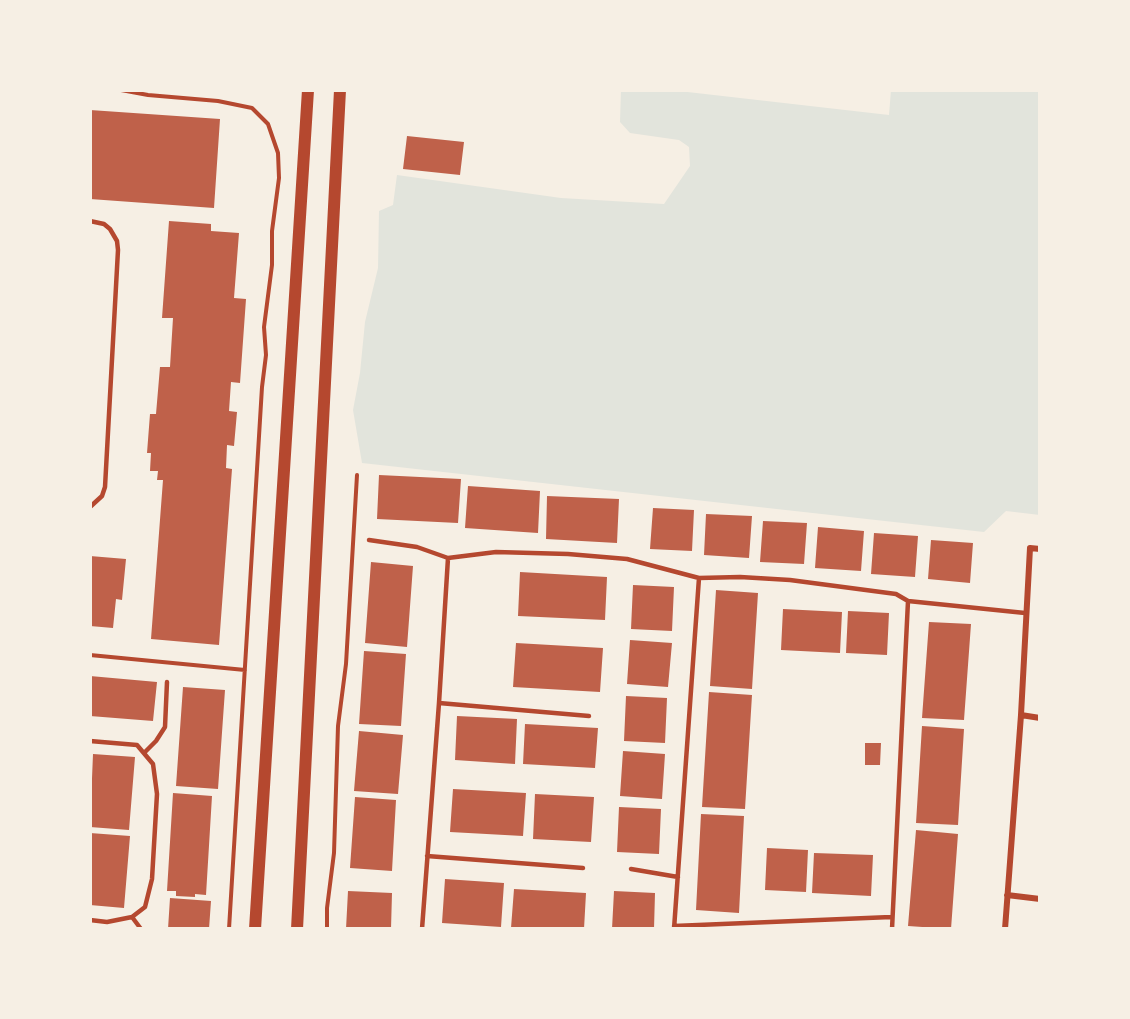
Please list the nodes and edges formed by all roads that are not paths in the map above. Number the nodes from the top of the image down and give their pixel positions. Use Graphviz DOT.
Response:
graph roads {
  1 [pos="308,90"];
  2 [pos="340,90"];
  3 [pos="90,221"];
  4 [pos="90,507"];
  5 [pos="369,540"];
  6 [pos="1040,549"];
  7 [pos="448,558"];
  8 [pos="699,578"];
  9 [pos="908,601"];
  10 [pos="1025,613"];
  11 [pos="167,682"];
  12 [pos="439,703"];
  13 [pos="1021,715"];
  14 [pos="589,716"];
  15 [pos="1040,718"];
  16 [pos="90,741"];
  17 [pos="144,753"];
  18 [pos="427,856"];
  19 [pos="583,868"];
  20 [pos="631,869"];
  21 [pos="678,877"];
  22 [pos="1007,895"];
  23 [pos="1040,899"];
  24 [pos="132,917"];
  25 [pos="891,917"];
  26 [pos="90,920"];
  27 [pos="674,927"];
  28 [pos="141,929"];
  29 [pos="255,929"];
  30 [pos="297,929"];
  31 [pos="422,929"];
  32 [pos="892,929"];
  33 [pos="1005,929"];
  1 -- 29 [label="main road"];
  2 -- 30 [label="main road"];
  3 -- 4 [label="lane"];
  5 -- 7 [label="lane"];
  6 -- 10 [label="street"];
  7 -- 8 [label="lane"];
  7 -- 12 [label="lane"];
  8 -- 9 [label="lane"];
  8 -- 21 [label="lane"];
  9 -- 10 [label="lane"];
  9 -- 25 [label="lane"];
  10 -- 13 [label="street"];
  11 -- 17 [label="lane"];
  12 -- 14 [label="lane"];
  12 -- 18 [label="lane"];
  13 -- 15 [label="street"];
  13 -- 22 [label="street"];
  16 -- 17 [label="lane"];
  17 -- 24 [label="lane"];
  18 -- 19 [label="lane"];
  18 -- 31 [label="lane"];
  20 -- 21 [label="lane"];
  21 -- 27 [label="lane"];
  22 -- 23 [label="street"];
  22 -- 33 [label="street"];
  24 -- 26 [label="lane"];
  24 -- 28 [label="lane"];
  25 -- 27 [label="lane"];
  25 -- 32 [label="lane"];
}
